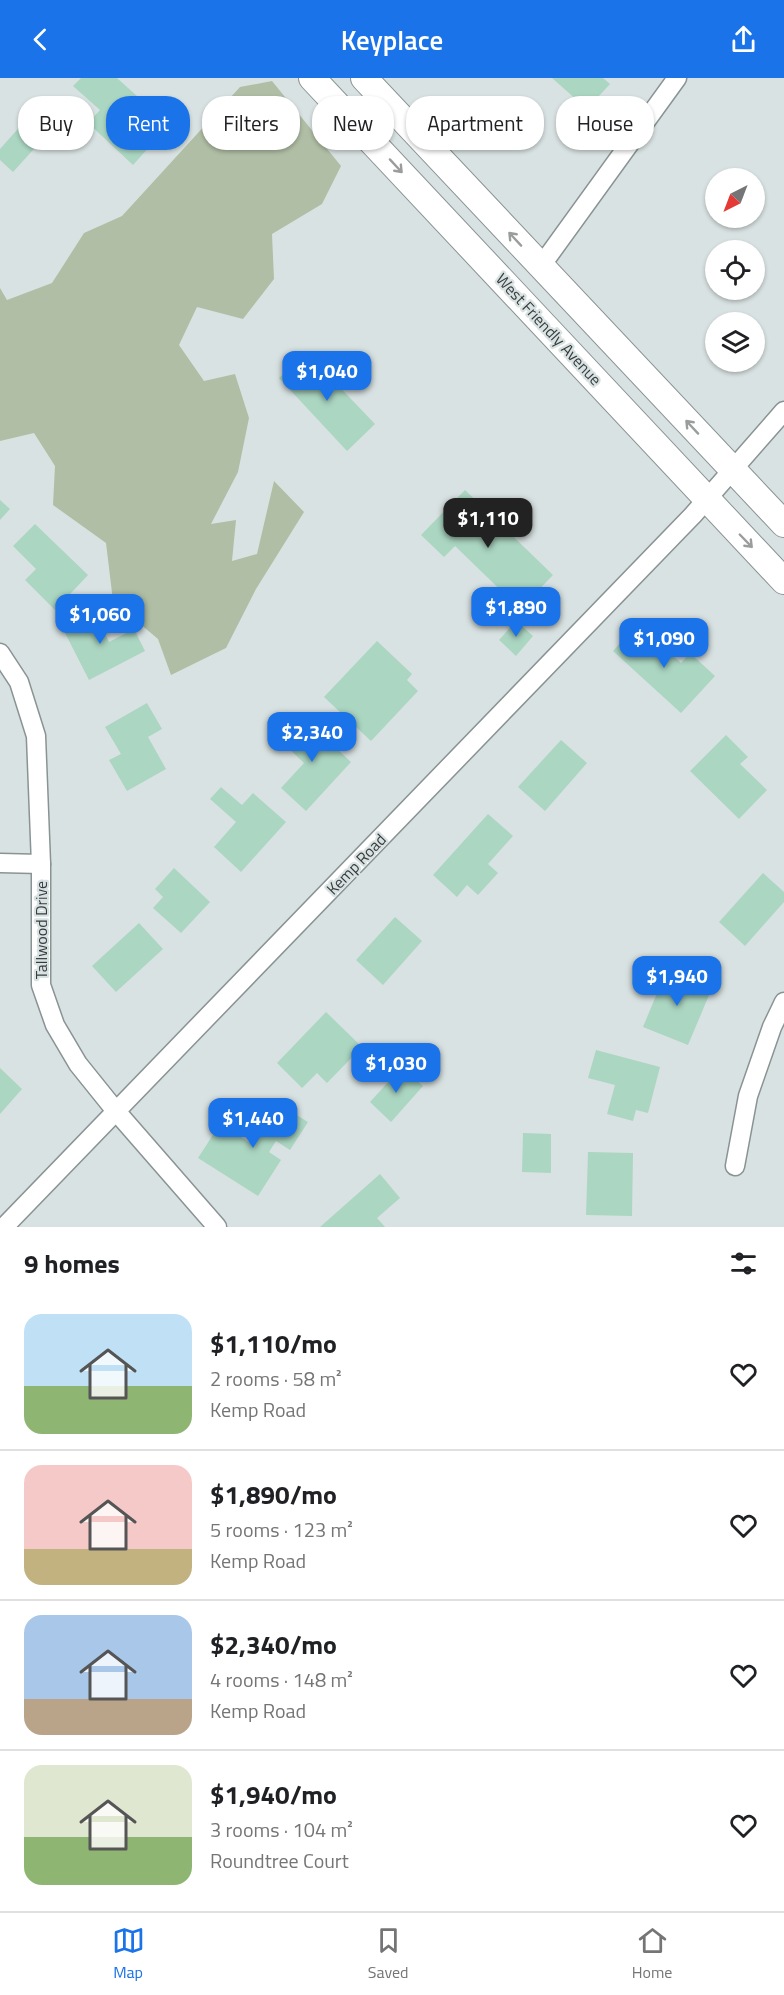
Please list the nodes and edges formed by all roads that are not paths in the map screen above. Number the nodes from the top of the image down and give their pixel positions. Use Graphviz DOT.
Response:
graph roads {
  1 [pos="312,78"];
  2 [pos="364,78"];
  3 [pos="677,78"];
  4 [pos="541,266"];
  5 [pos="784,411"];
  6 [pos="732,470"];
  7 [pos="708,500"];
  8 [pos="784,524"];
  9 [pos="784,581"];
  10 [pos="0,653"];
  11 [pos="0,863"];
  12 [pos="41,864"];
  13 [pos="784,1002"];
  14 [pos="115,1110"];
  15 [pos="735,1166"];
  16 [pos="4,1227"];
  17 [pos="217,1227"];
  1 -- 7 [label="main road, West Friendly Avenue, one-way"];
  4 -- 2 [label="main road, one-way"];
  3 -- 4 [label="street"];
  6 -- 4 [label="main road, one-way"];
  5 -- 6 [label="street, Kemp Road"];
  6 -- 7 [label="street, Kemp Road"];
  6 -- 8 [label="main road"];
  7 -- 9 [label="main road, West Friendly Avenue, one-way"];
  7 -- 14 [label="street, Kemp Road"];
  10 -- 12 [label="street, Tallwood Drive"];
  11 -- 12 [label="street"];
  12 -- 14 [label="street, Tallwood Drive"];
  13 -- 15 [label="street"];
  14 -- 16 [label="street, Kemp Road"];
  14 -- 17 [label="street, Tallwood Drive"];
}
